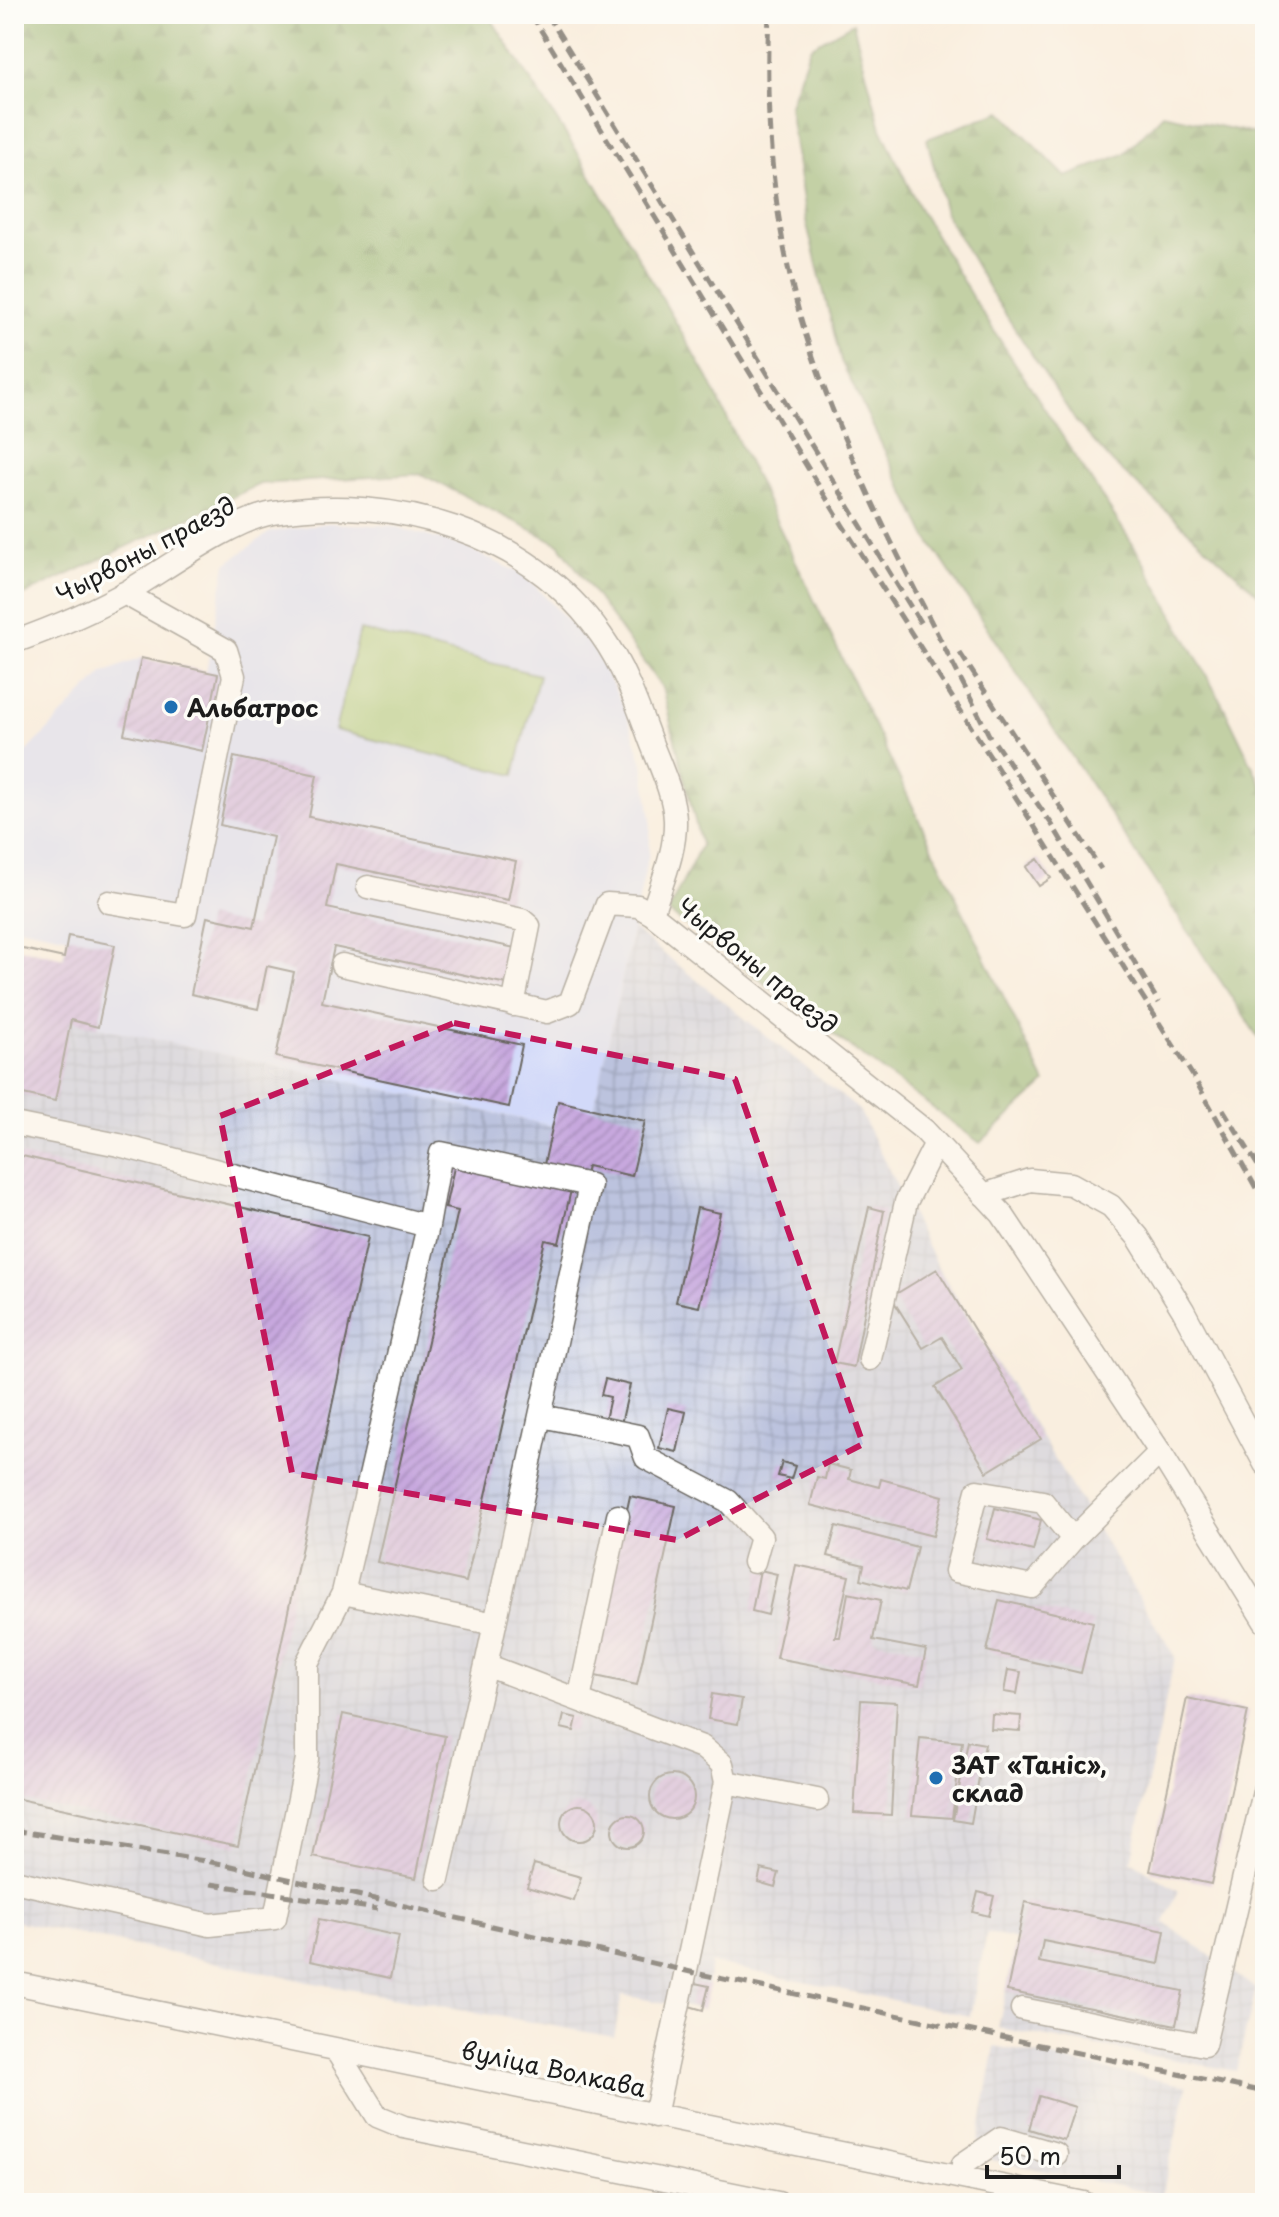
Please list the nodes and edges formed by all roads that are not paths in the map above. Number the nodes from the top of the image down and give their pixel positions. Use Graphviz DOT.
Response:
graph roads {
  1 [pos="124,593"];
  2 [pos="14,642"];
  3 [pos="368,887"];
  4 [pos="109,902"];
  5 [pos="652,914"];
  6 [pos="342,965"];
  7 [pos="513,1005"];
  8 [pos="14,1124"];
  9 [pos="936,1143"];
  10 [pos="984,1195"];
  11 [pos="428,1226"];
  12 [pos="870,1359"];
  13 [pos="542,1416"];
  14 [pos="1160,1452"];
  15 [pos="1265,1464"];
  16 [pos="618,1516"];
  17 [pos="1073,1539"];
  18 [pos="754,1562"];
  19 [pos="343,1593"];
  20 [pos="1265,1622"];
  21 [pos="495,1624"];
  22 [pos="486,1665"];
  23 [pos="579,1700"];
  24 [pos="726,1782"];
  25 [pos="1265,1788"];
  26 [pos="817,1800"];
  27 [pos="438,1879"];
  28 [pos="14,1881"];
  29 [pos="14,1983"];
  30 [pos="1022,2009"];
  31 [pos="336,2050"];
  32 [pos="655,2116"];
  33 [pos="1056,2154"];
  34 [pos="963,2164"];
  35 [pos="778,2203"];
  36 [pos="1084,2203"];
  1 -- 2 [label="street, Чырвоны праезд"];
  1 -- 4 [label="street"];
  1 -- 5 [label="street, Чырвоны праезд"];
  3 -- 7 [label="street"];
  5 -- 7 [label="street"];
  5 -- 9 [label="street, Чырвоны праезд"];
  6 -- 7 [label="street"];
  8 -- 11 [label="street"];
  9 -- 10 [label="street, Чырвоны праезд"];
  9 -- 12 [label="street"];
  10 -- 14 [label="street, Чырвоны праезд"];
  10 -- 15 [label="street"];
  11 -- 13 [label="street"];
  11 -- 19 [label="street"];
  13 -- 18 [label="street"];
  13 -- 21 [label="street"];
  14 -- 17 [label="street"];
  14 -- 20 [label="street, Чырвоны праезд"];
  16 -- 23 [label="street"];
  17 -- 17 [label="street"];
  19 -- 21 [label="street"];
  19 -- 28 [label="street"];
  21 -- 22 [label="street"];
  22 -- 23 [label="street"];
  22 -- 27 [label="street"];
  23 -- 24 [label="street"];
  24 -- 26 [label="street"];
  24 -- 32 [label="street"];
  25 -- 30 [label="street"];
  29 -- 31 [label="street, вуліца Волкава"];
  31 -- 32 [label="street, вуліца Волкава"];
  31 -- 35 [label="street"];
  32 -- 36 [label="street, вуліца Волкава"];
  33 -- 34 [label="street"];
}
